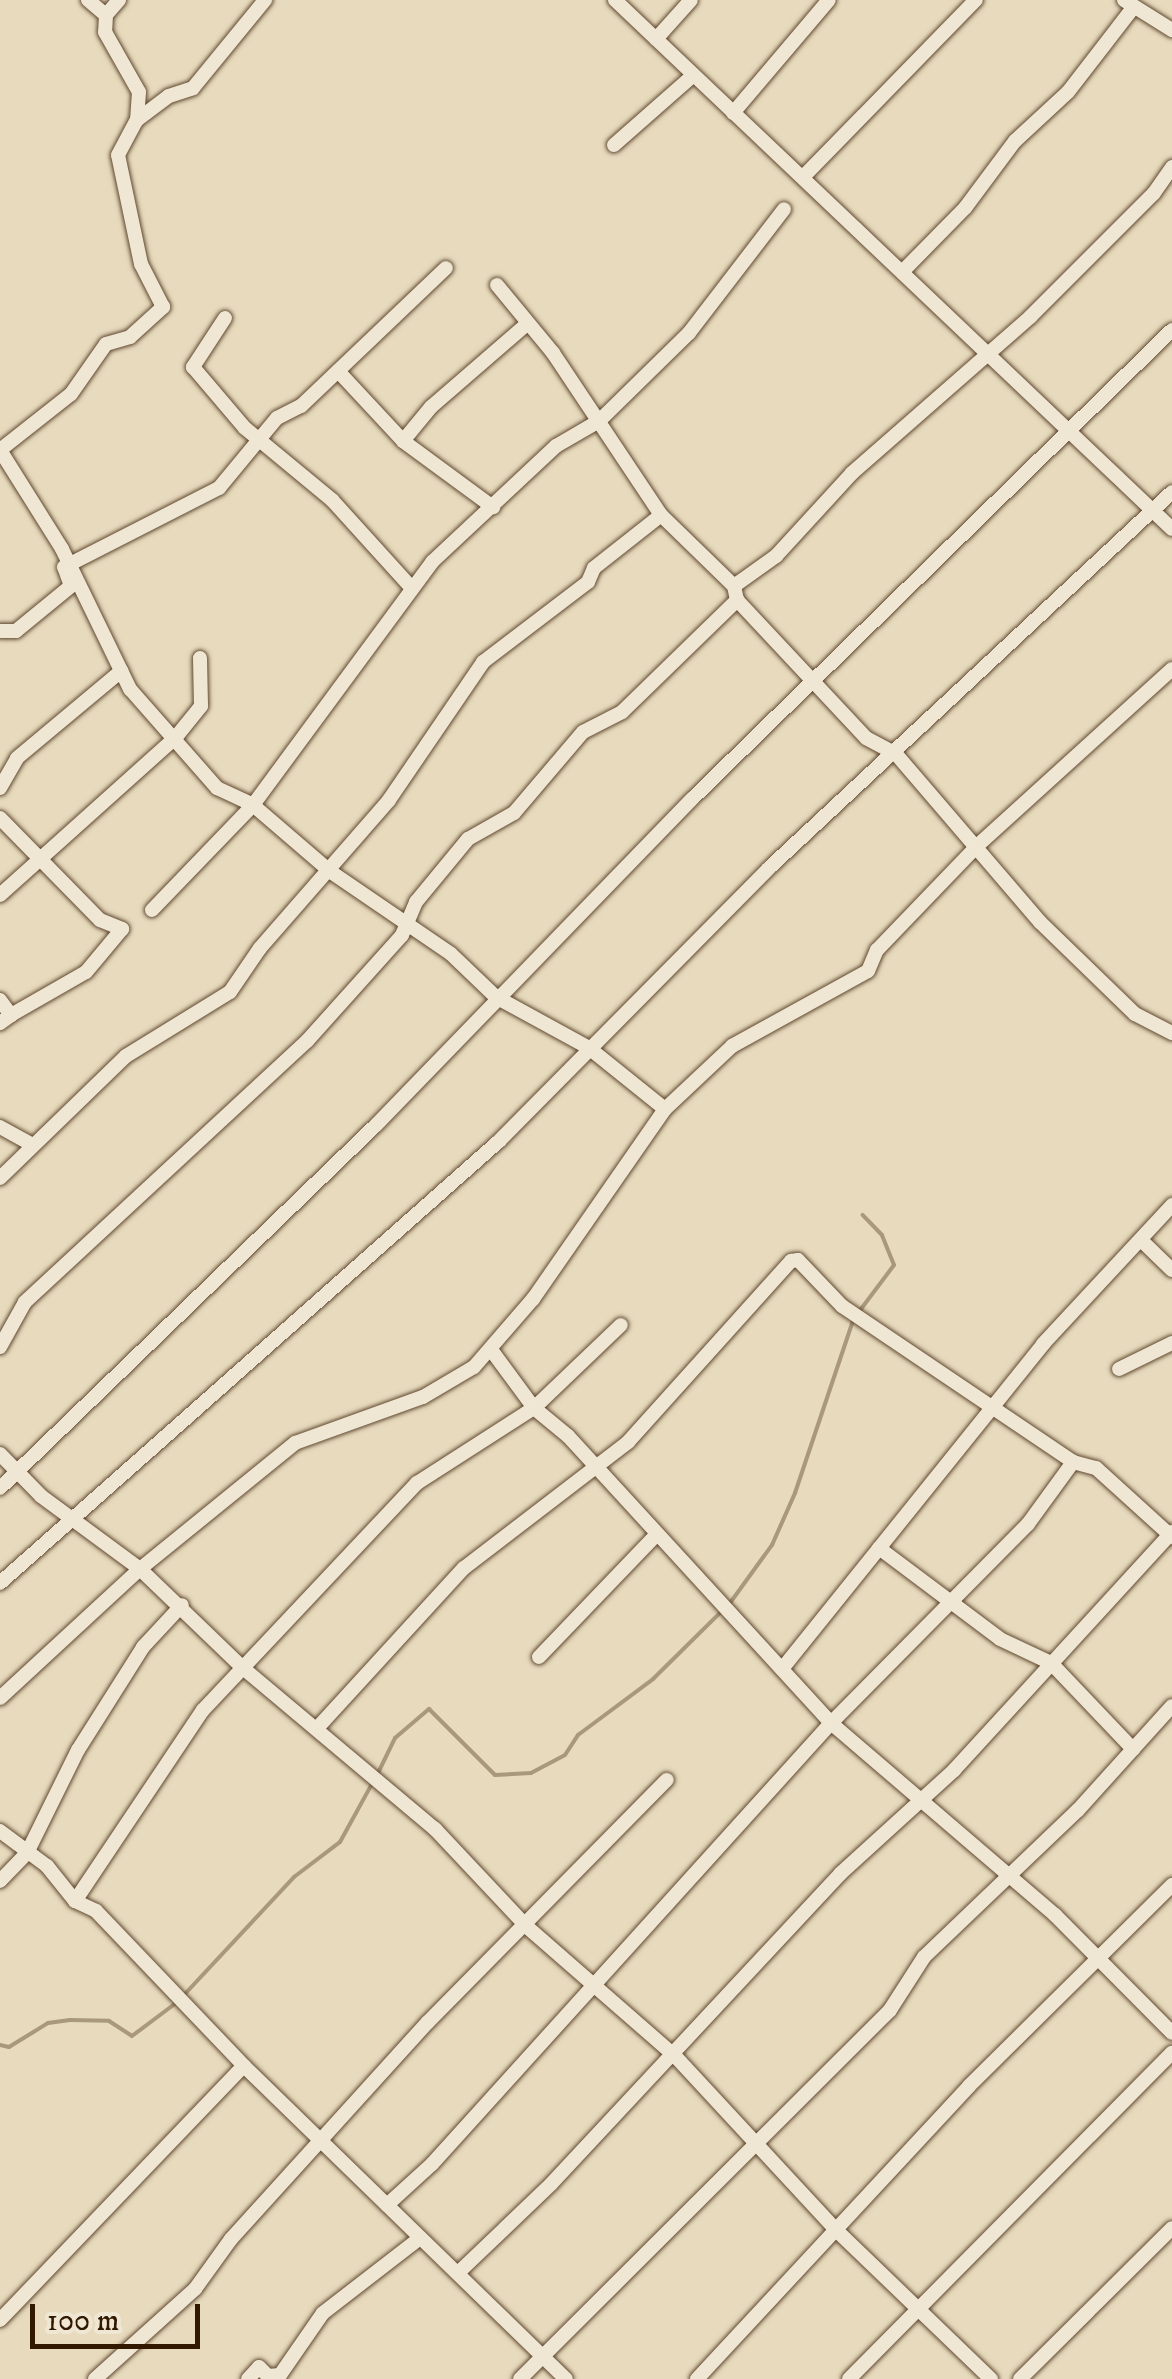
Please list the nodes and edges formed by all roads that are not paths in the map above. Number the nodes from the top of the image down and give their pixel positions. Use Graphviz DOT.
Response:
graph roads {
  1 [pos="88,0"];
  2 [pos="119,0"];
  3 [pos="264,0"];
  4 [pos="615,0"];
  5 [pos="691,0"];
  6 [pos="829,0"];
  7 [pos="976,0"];
  8 [pos="1128,4"];
  9 [pos="106,15"];
  10 [pos="1170,23"];
  11 [pos="656,40"];
  12 [pos="691,77"];
  13 [pos="733,112"];
  14 [pos="137,120"];
  15 [pos="614,145"];
  16 [pos="1172,167"];
  17 [pos="804,176"];
  18 [pos="784,209"];
  19 [pos="446,268"];
  20 [pos="905,269"];
  21 [pos="497,284"];
  22 [pos="225,318"];
  23 [pos="528,324"];
  24 [pos="1172,330"];
  25 [pos="988,350"];
  26 [pos="338,371"];
  27 [pos="600,421"];
  28 [pos="1073,431"];
  29 [pos="258,437"];
  30 [pos="404,441"];
  31 [pos="0,450"];
  32 [pos="1172,492"];
  33 [pos="493,507"];
  34 [pos="1156,510"];
  35 [pos="661,515"];
  36 [pos="1172,529"];
  37 [pos="69,564"];
  38 [pos="410,586"];
  39 [pos="735,593"];
  40 [pos="0,631"];
  41 [pos="200,658"];
  42 [pos="1172,668"];
  43 [pos="122,671"];
  44 [pos="813,684"];
  45 [pos="176,737"];
  46 [pos="896,754"];
  47 [pos="0,788"];
  48 [pos="253,805"];
  49 [pos="0,818"];
  50 [pos="978,845"];
  51 [pos="38,860"];
  52 [pos="332,872"];
  53 [pos="0,896"];
  54 [pos="152,910"];
  55 [pos="408,923"];
  56 [pos="496,996"];
  57 [pos="0,1000"];
  58 [pos="6,1019"];
  59 [pos="1172,1033"];
  60 [pos="589,1048"];
  61 [pos="665,1109"];
  62 [pos="0,1127"];
  63 [pos="31,1144"];
  64 [pos="0,1178"];
  65 [pos="1172,1206"];
  66 [pos="1142,1240"];
  67 [pos="1172,1270"];
  68 [pos="621,1325"];
  69 [pos="1172,1343"];
  70 [pos="0,1347"];
  71 [pos="492,1351"];
  72 [pos="1119,1370"];
  73 [pos="996,1405"];
  74 [pos="534,1408"];
  75 [pos="0,1454"];
  76 [pos="1073,1462"];
  77 [pos="594,1470"];
  78 [pos="19,1471"];
  79 [pos="0,1488"];
  80 [pos="69,1515"];
  81 [pos="657,1534"];
  82 [pos="1171,1535"];
  83 [pos="879,1548"];
  84 [pos="140,1569"];
  85 [pos="0,1582"];
  86 [pos="955,1602"];
  87 [pos="182,1605"];
  88 [pos="540,1657"];
  89 [pos="1051,1663"];
  90 [pos="243,1668"];
  91 [pos="782,1668"];
  92 [pos="0,1698"];
  93 [pos="1172,1706"];
  94 [pos="830,1724"];
  95 [pos="319,1726"];
  96 [pos="1133,1749"];
  97 [pos="667,1780"];
  98 [pos="922,1800"];
  99 [pos="0,1830"];
  100 [pos="28,1853"];
  101 [pos="1005,1879"];
  102 [pos="0,1881"];
  103 [pos="1172,1886"];
  104 [pos="75,1901"];
  105 [pos="526,1926"];
  106 [pos="1095,1957"];
  107 [pos="593,1979"];
  108 [pos="1172,2033"];
  109 [pos="1172,2053"];
  110 [pos="674,2055"];
  111 [pos="244,2066"];
  112 [pos="324,2143"];
  113 [pos="755,2144"];
  114 [pos="387,2206"];
  115 [pos="834,2228"];
  116 [pos="1172,2228"];
  117 [pos="420,2238"];
  118 [pos="459,2272"];
  119 [pos="921,2306"];
  120 [pos="0,2320"];
  121 [pos="544,2359"];
  122 [pos="248,2378"];
  123 [pos="95,2379"];
  124 [pos="520,2379"];
  125 [pos="566,2379"];
  126 [pos="697,2379"];
  127 [pos="849,2379"];
  128 [pos="990,2379"];
  129 [pos="1020,2379"];
  1 -- 9 [label="street"];
  2 -- 9 [label="street"];
  3 -- 14 [label="street"];
  4 -- 11 [label="street"];
  5 -- 11 [label="street"];
  6 -- 13 [label="street"];
  7 -- 17 [label="street"];
  8 -- 10 [label="street"];
  8 -- 20 [label="street"];
  9 -- 14 [label="street"];
  11 -- 12 [label="street"];
  12 -- 13 [label="street"];
  12 -- 15 [label="street"];
  13 -- 17 [label="street"];
  14 -- 31 [label="street"];
  16 -- 25 [label="street"];
  17 -- 20 [label="street"];
  18 -- 27 [label="street"];
  19 -- 26 [label="street"];
  20 -- 25 [label="street"];
  21 -- 23 [label="street"];
  22 -- 29 [label="street"];
  23 -- 27 [label="street"];
  23 -- 30 [label="street"];
  24 -- 28 [label="street"];
  25 -- 28 [label="street"];
  25 -- 39 [label="street"];
  26 -- 29 [label="street"];
  26 -- 30 [label="street"];
  27 -- 33 [label="street"];
  27 -- 35 [label="street"];
  28 -- 34 [label="street"];
  28 -- 44 [label="street"];
  29 -- 37 [label="street"];
  29 -- 38 [label="street"];
  30 -- 33 [label="street"];
  31 -- 37 [label="street"];
  32 -- 34 [label="street"];
  33 -- 38 [label="street"];
  34 -- 36 [label="street"];
  34 -- 46 [label="street"];
  35 -- 39 [label="street"];
  35 -- 52 [label="street"];
  37 -- 40 [label="street"];
  37 -- 43 [label="street"];
  38 -- 48 [label="street"];
  39 -- 44 [label="street"];
  39 -- 55 [label="street"];
  41 -- 45 [label="street"];
  42 -- 50 [label="street"];
  43 -- 45 [label="street"];
  43 -- 47 [label="street"];
  44 -- 46 [label="street"];
  44 -- 56 [label="street"];
  45 -- 48 [label="street"];
  45 -- 51 [label="street"];
  46 -- 50 [label="street"];
  46 -- 60 [label="street"];
  48 -- 52 [label="street"];
  48 -- 54 [label="street"];
  49 -- 51 [label="street"];
  50 -- 59 [label="street"];
  50 -- 61 [label="street"];
  51 -- 53 [label="street"];
  51 -- 58 [label="street"];
  52 -- 55 [label="street"];
  52 -- 63 [label="street"];
  55 -- 56 [label="street"];
  55 -- 70 [label="street"];
  56 -- 60 [label="street"];
  56 -- 78 [label="street"];
  57 -- 58 [label="street"];
  60 -- 61 [label="street"];
  60 -- 80 [label="street"];
  61 -- 71 [label="street"];
  62 -- 63 [label="street"];
  63 -- 64 [label="street"];
  65 -- 66 [label="street"];
  66 -- 67 [label="street"];
  66 -- 73 [label="street"];
  68 -- 74 [label="street"];
  69 -- 72 [label="street"];
  71 -- 74 [label="street"];
  71 -- 84 [label="street"];
  73 -- 76 [label="street"];
  73 -- 77 [label="street"];
  73 -- 83 [label="street"];
  74 -- 77 [label="street"];
  74 -- 90 [label="street"];
  75 -- 78 [label="street"];
  76 -- 82 [label="street"];
  76 -- 86 [label="street"];
  77 -- 81 [label="street"];
  77 -- 95 [label="street"];
  78 -- 79 [label="street"];
  78 -- 80 [label="street"];
  80 -- 84 [label="street"];
  80 -- 85 [label="street"];
  81 -- 88 [label="street"];
  81 -- 91 [label="street"];
  82 -- 89 [label="street"];
  83 -- 86 [label="street"];
  83 -- 91 [label="street"];
  84 -- 87 [label="street"];
  84 -- 92 [label="street"];
  86 -- 89 [label="street"];
  86 -- 94 [label="street"];
  87 -- 90 [label="street"];
  87 -- 100 [label="street"];
  89 -- 96 [label="street"];
  89 -- 98 [label="street"];
  90 -- 95 [label="street"];
  90 -- 104 [label="street"];
  91 -- 94 [label="street"];
  93 -- 96 [label="street"];
  94 -- 98 [label="street"];
  94 -- 107 [label="street"];
  95 -- 105 [label="street"];
  96 -- 101 [label="street"];
  97 -- 105 [label="street"];
  98 -- 101 [label="street"];
  98 -- 110 [label="street"];
  99 -- 100 [label="street"];
  100 -- 102 [label="street"];
  100 -- 104 [label="street"];
  101 -- 106 [label="street"];
  101 -- 113 [label="street"];
  103 -- 106 [label="street"];
  104 -- 111 [label="street"];
  105 -- 107 [label="street"];
  105 -- 112 [label="street"];
  106 -- 108 [label="street"];
  106 -- 115 [label="street"];
  107 -- 110 [label="street"];
  107 -- 114 [label="street"];
  109 -- 119 [label="street"];
  110 -- 113 [label="street"];
  110 -- 118 [label="street"];
  111 -- 112 [label="street"];
  111 -- 120 [label="street"];
  112 -- 114 [label="street"];
  112 -- 123 [label="street"];
  113 -- 115 [label="street"];
  113 -- 121 [label="street"];
  114 -- 117 [label="street"];
  115 -- 119 [label="street"];
  115 -- 126 [label="street"];
  116 -- 129 [label="street"];
  117 -- 118 [label="street"];
  117 -- 122 [label="street"];
  118 -- 121 [label="street"];
  119 -- 127 [label="street"];
  119 -- 128 [label="street"];
  121 -- 124 [label="street"];
  121 -- 125 [label="street"];
}
